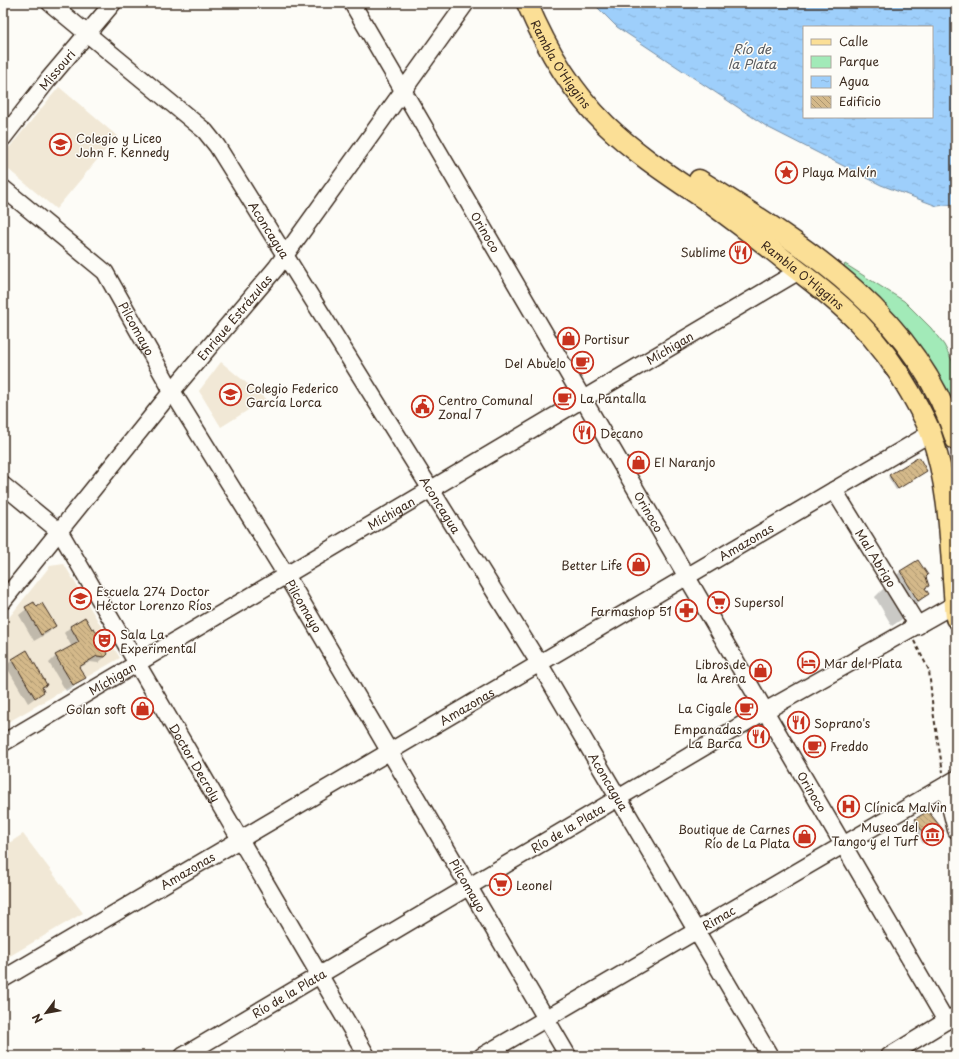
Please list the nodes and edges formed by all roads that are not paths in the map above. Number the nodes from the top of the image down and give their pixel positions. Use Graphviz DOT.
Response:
graph roads {
  1 [pos="50,3"];
  2 [pos="113,3"];
  3 [pos="352,3"];
  4 [pos="466,3"];
  5 [pos="527,3"];
  6 [pos="541,3"];
  7 [pos="88,34"];
  8 [pos="402,90"];
  9 [pos="3,138"];
  10 [pos="3,188"];
  11 [pos="285,255"];
  12 [pos="799,270"];
  13 [pos="172,391"];
  14 [pos="583,399"];
  15 [pos="931,433"];
  16 [pos="956,440"];
  17 [pos="3,485"];
  18 [pos="430,488"];
  19 [pos="834,490"];
  20 [pos="60,532"];
  21 [pos="286,576"];
  22 [pos="686,577"];
  23 [pos="3,601"];
  24 [pos="955,611"];
  25 [pos="918,626"];
  26 [pos="539,663"];
  27 [pos="136,664"];
  28 [pos="765,711"];
  29 [pos="3,743"];
  30 [pos="389,752"];
  31 [pos="950,782"];
  32 [pos="617,798"];
  33 [pos="956,830"];
  34 [pos="240,839"];
  35 [pos="843,845"];
  36 [pos="468,886"];
  37 [pos="696,931"];
  38 [pos="320,975"];
  39 [pos="3,979"];
  40 [pos="951,1018"];
  41 [pos="546,1019"];
  42 [pos="183,1056"];
  43 [pos="366,1056"];
  44 [pos="482,1056"];
  45 [pos="568,1056"];
  46 [pos="770,1056"];
  47 [pos="889,1056"];
  1 -- 7 [label="street, Aconcagua"];
  2 -- 7 [label="street, Missouri"];
  3 -- 8 [label="street, Orinoco"];
  4 -- 8 [label="street, Enrique Estrázulas"];
  5 -- 12 [label="main road, Rambla O'Higgins"];
  6 -- 16 [label="main road, Rambla O'Higgins"];
  7 -- 9 [label="street, Missouri"];
  7 -- 11 [label="street, Aconcagua"];
  8 -- 11 [label="street, Enrique Estrázulas"];
  8 -- 14 [label="street, Orinoco"];
  10 -- 13 [label="street, Pilcomayo"];
  11 -- 13 [label="street, Enrique Estrázulas"];
  11 -- 18 [label="street, Aconcagua"];
  12 -- 14 [label="street, Míchigan"];
  12 -- 15 [label="main road, Rambla O'Higgins"];
  13 -- 20 [label="street, Enrique Estrázulas"];
  13 -- 21 [label="street, Pilcomayo"];
  14 -- 18 [label="street, Míchigan"];
  14 -- 22 [label="street, Orinoco"];
  15 -- 19 [label="street, Amazonas"];
  15 -- 24 [label="main road, Rambla O'Higgins"];
  17 -- 20 [label="street, Doctor Decroly"];
  18 -- 21 [label="street, Míchigan"];
  18 -- 26 [label="street, Aconcagua"];
  19 -- 22 [label="street, Amazonas"];
  19 -- 25 [label="street, Mal Abrigo"];
  20 -- 23 [label="street, Enrique Estrázulas"];
  20 -- 27 [label="street, Doctor Decroly"];
  21 -- 27 [label="street, Míchigan"];
  21 -- 30 [label="street, Pilcomayo"];
  22 -- 26 [label="street, Amazonas"];
  22 -- 28 [label="street, Orinoco"];
  24 -- 25 [label="street, Río de la Plata"];
  25 -- 28 [label="street, Río de la Plata"];
  26 -- 30 [label="street, Amazonas"];
  26 -- 32 [label="street, Aconcagua"];
  27 -- 29 [label="street, Míchigan"];
  27 -- 34 [label="street, Doctor Decroly"];
  28 -- 32 [label="street, Río de la Plata"];
  28 -- 35 [label="street, Orinoco"];
  30 -- 34 [label="street, Amazonas"];
  30 -- 36 [label="street, Pilcomayo"];
  31 -- 33 [label="street"];
  31 -- 35 [label="street, Rimac"];
  32 -- 36 [label="street, Río de la Plata"];
  32 -- 37 [label="street, Aconcagua"];
  34 -- 38 [label="street, Doctor Decroly"];
  34 -- 39 [label="street, Amazonas"];
  35 -- 37 [label="street, Rimac"];
  35 -- 40 [label="street, Orinoco"];
  36 -- 38 [label="street, Río de la Plata"];
  36 -- 41 [label="street, Pilcomayo"];
  37 -- 41 [label="street, Rimac"];
  37 -- 46 [label="street, Aconcagua"];
  38 -- 42 [label="street, Río de la Plata"];
  38 -- 43 [label="street, Doctor Decroly"];
  40 -- 47 [label="street"];
  41 -- 44 [label="street, Rimac"];
  41 -- 45 [label="street, Pilcomayo"];
}
